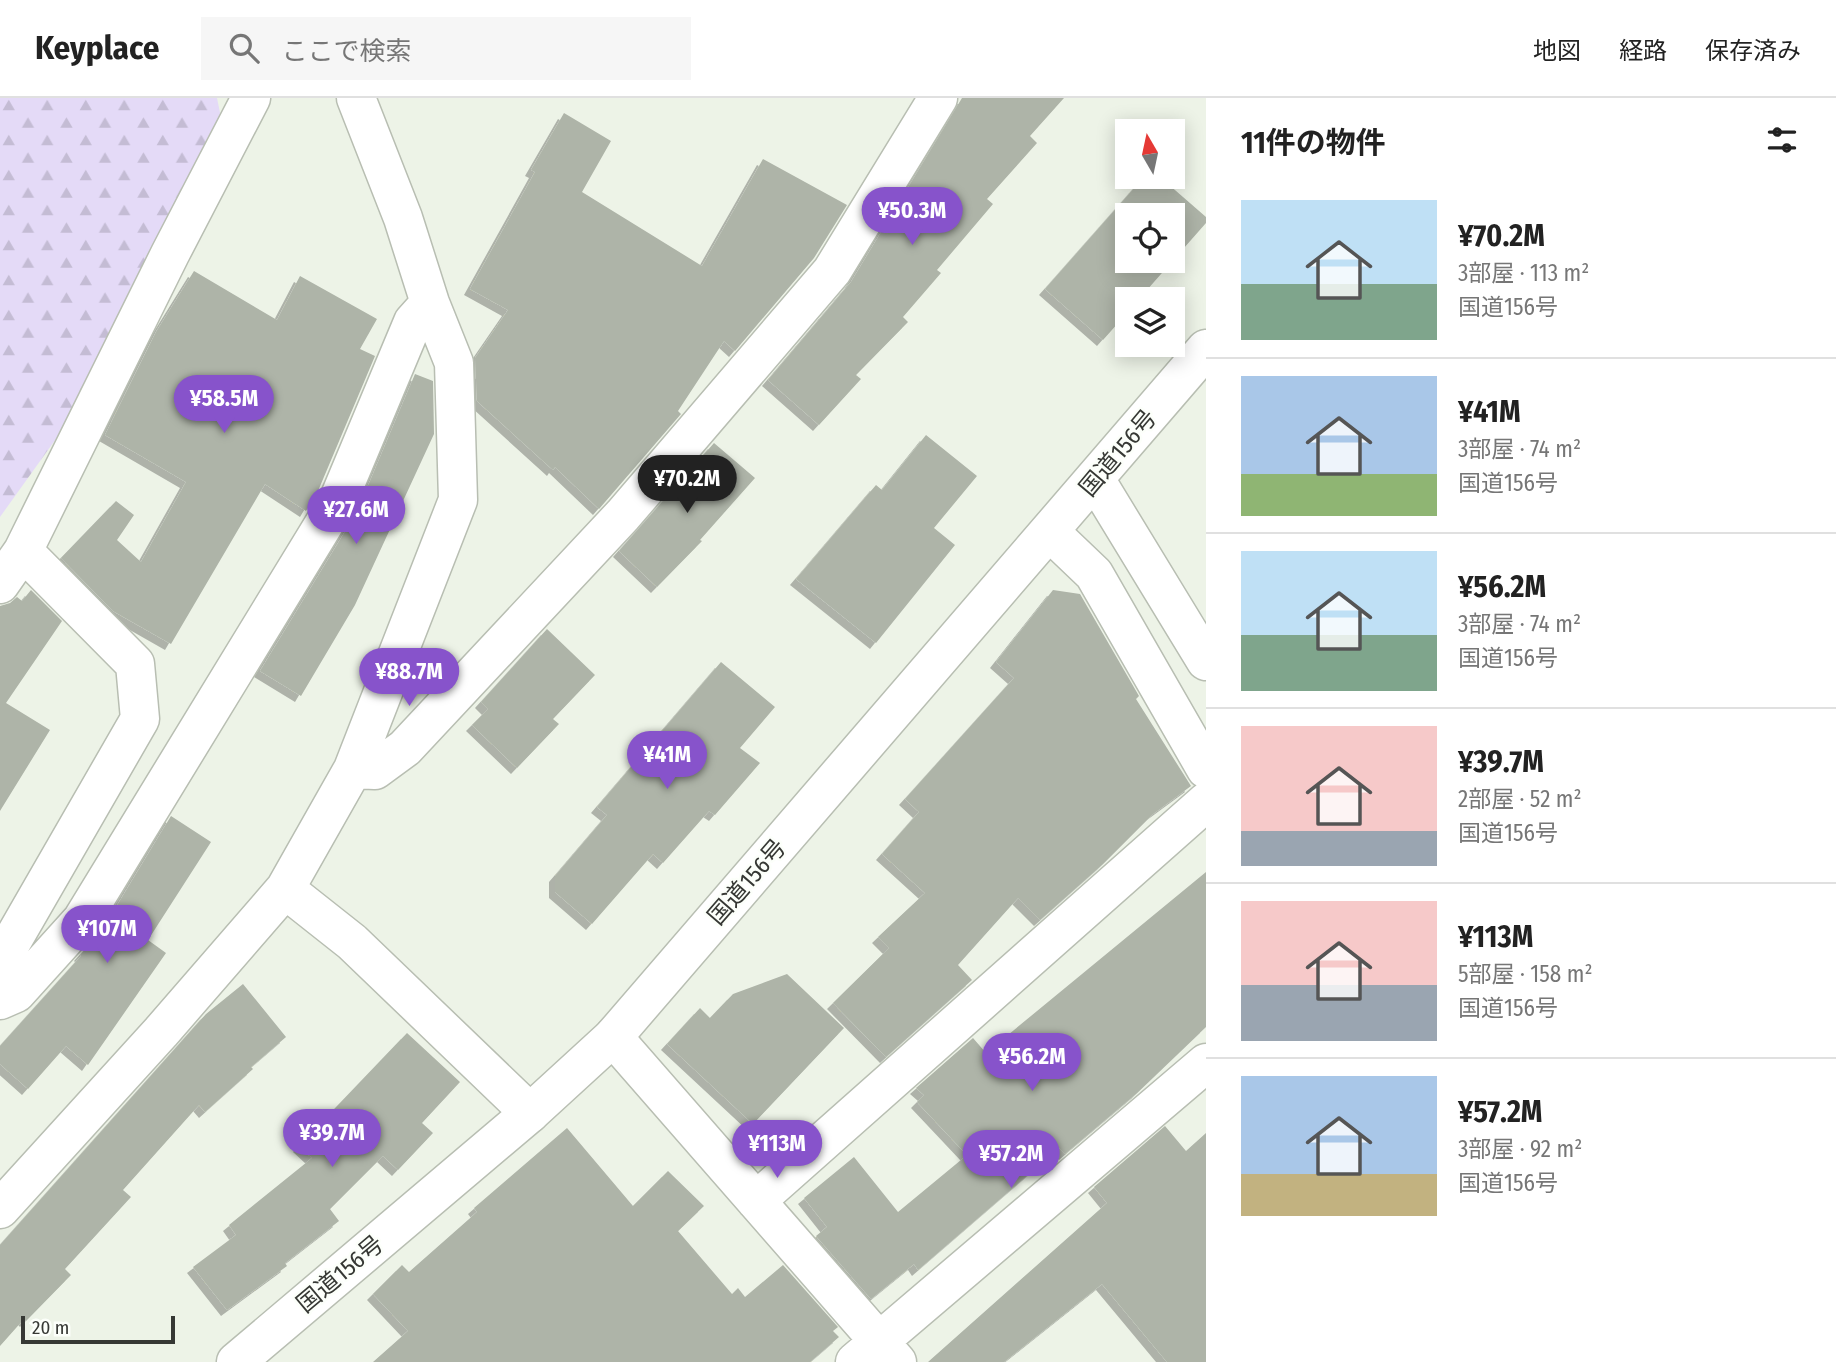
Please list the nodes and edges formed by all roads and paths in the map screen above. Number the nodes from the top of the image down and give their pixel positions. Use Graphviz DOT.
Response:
graph roads {
  1 [pos="251,98"];
  2 [pos="356,98"];
  3 [pos="938,98"];
  4 [pos="430,303"];
  5 [pos="1206,349"];
  6 [pos="1095,479"];
  7 [pos="1050,532"];
  8 [pos="23,551"];
  9 [pos="0,584"];
  10 [pos="1206,661"];
  11 [pos="353,769"];
  12 [pos="1206,769"];
  13 [pos="1206,802"];
  14 [pos="285,889"];
  15 [pos="0,962"];
  16 [pos="0,1000"];
  17 [pos="613,1037"];
  18 [pos="1206,1063"];
  19 [pos="530,1113"];
  20 [pos="756,1201"];
  21 [pos="0,1209"];
  22 [pos="877,1355"];
  23 [pos="236,1362"];
  1 -- 8 [label="main road"];
  2 -- 4 [label="main road"];
  3 -- 11 [label="main road"];
  4 -- 11 [label="main road"];
  4 -- 16 [label="main road"];
  5 -- 6 [label="main road, 国道156号"];
  6 -- 7 [label="main road, 国道156号"];
  6 -- 10 [label="main road"];
  7 -- 12 [label="main road"];
  7 -- 17 [label="main road, 国道156号"];
  8 -- 9 [label="main road"];
  8 -- 15 [label="main road"];
  11 -- 14 [label="main road"];
  13 -- 20 [label="main road"];
  14 -- 19 [label="main road"];
  14 -- 21 [label="main road"];
  17 -- 19 [label="main road, 国道156号"];
  17 -- 20 [label="main road"];
  18 -- 22 [label="main road"];
  19 -- 23 [label="main road, 国道156号"];
  20 -- 22 [label="main road"];
}
